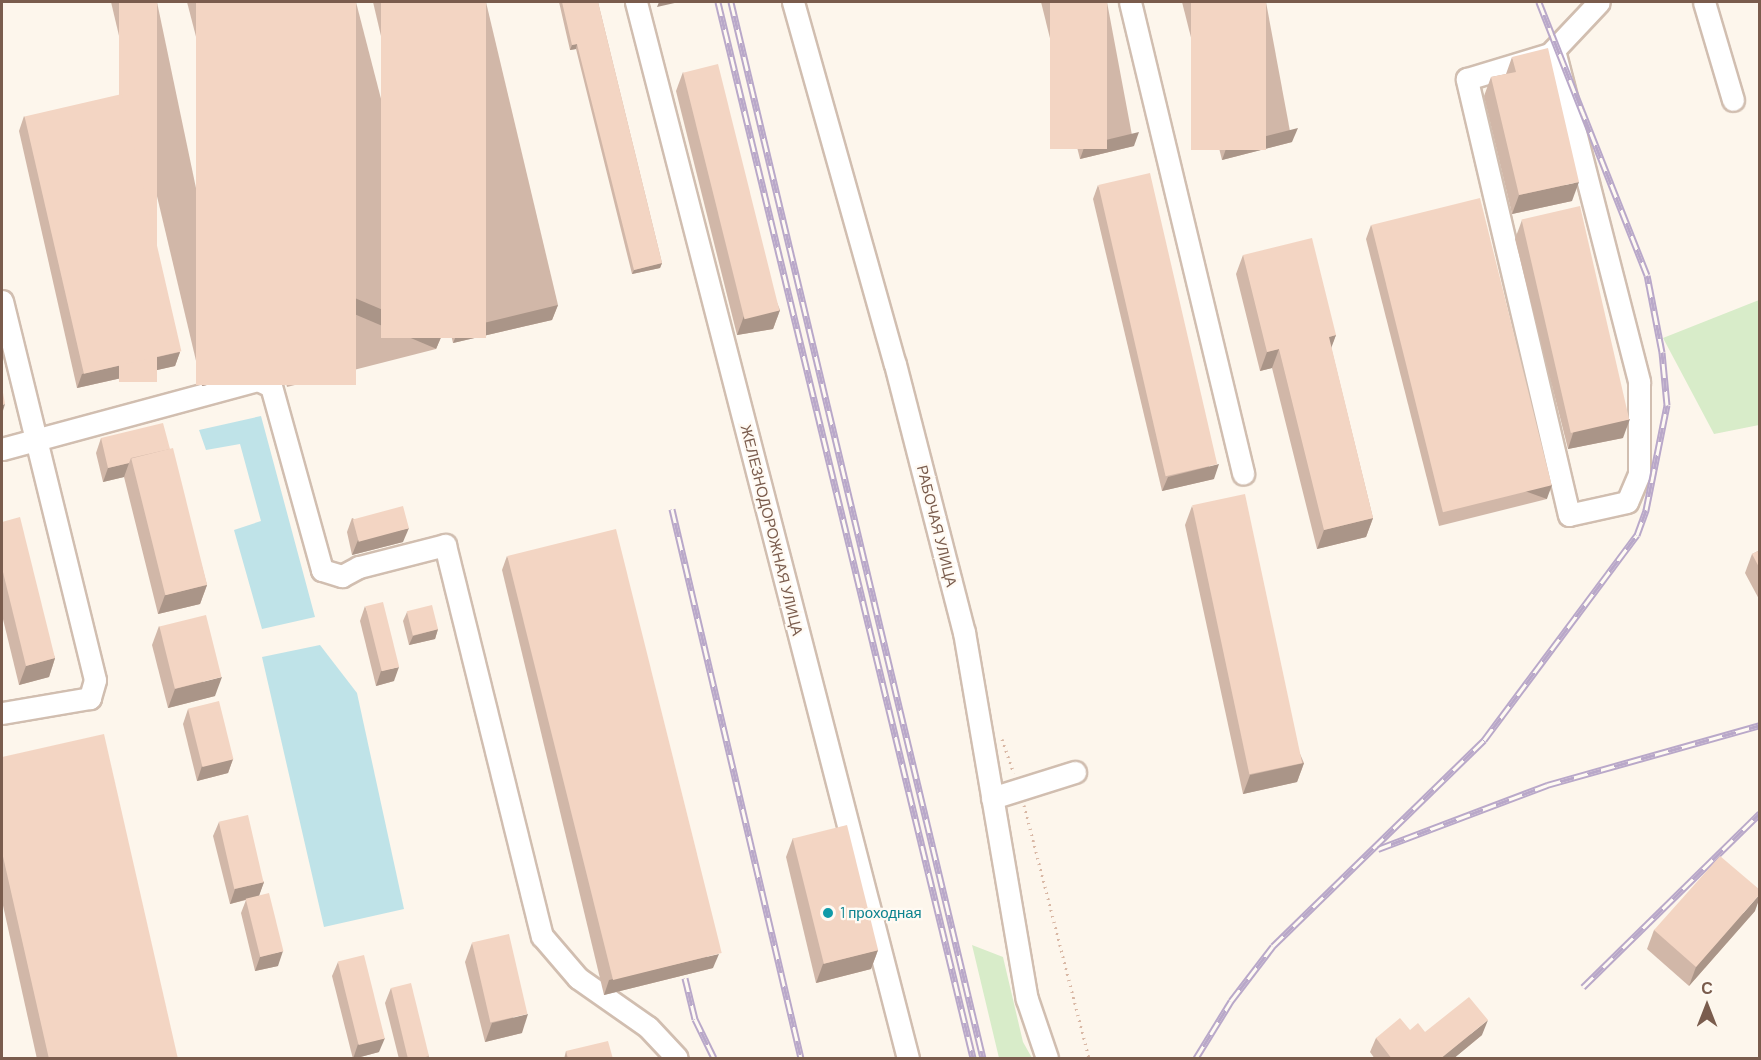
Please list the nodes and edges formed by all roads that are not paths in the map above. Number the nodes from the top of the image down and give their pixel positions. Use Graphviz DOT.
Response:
graph roads {
  1 [pos="636,2"];
  2 [pos="793,2"];
  3 [pos="1130,2"];
  4 [pos="1599,2"];
  5 [pos="1704,2"];
  6 [pos="1554,50"];
  7 [pos="1732,100"];
  8 [pos="2,301"];
  9 [pos="36,440"];
  10 [pos="2,449"];
  11 [pos="1243,474"];
  12 [pos="2,713"];
  13 [pos="1075,772"];
  14 [pos="993,798"];
  15 [pos="676,1059"];
  16 [pos="908,1059"];
  17 [pos="1047,1059"];
  1 -- 16 [label="street, ЖЕЛЕЗНОДОРОЖНАЯ УЛИЦА"];
  2 -- 14 [label="street, РАБОЧАЯ УЛИЦА"];
  3 -- 11 [label="street"];
  4 -- 6 [label="street"];
  5 -- 7 [label="street"];
  6 -- 6 [label="street"];
  8 -- 9 [label="street"];
  9 -- 10 [label="street"];
  9 -- 12 [label="street"];
  9 -- 15 [label="street"];
  13 -- 14 [label="street"];
  14 -- 17 [label="street, РАБОЧАЯ УЛИЦА"];
}
